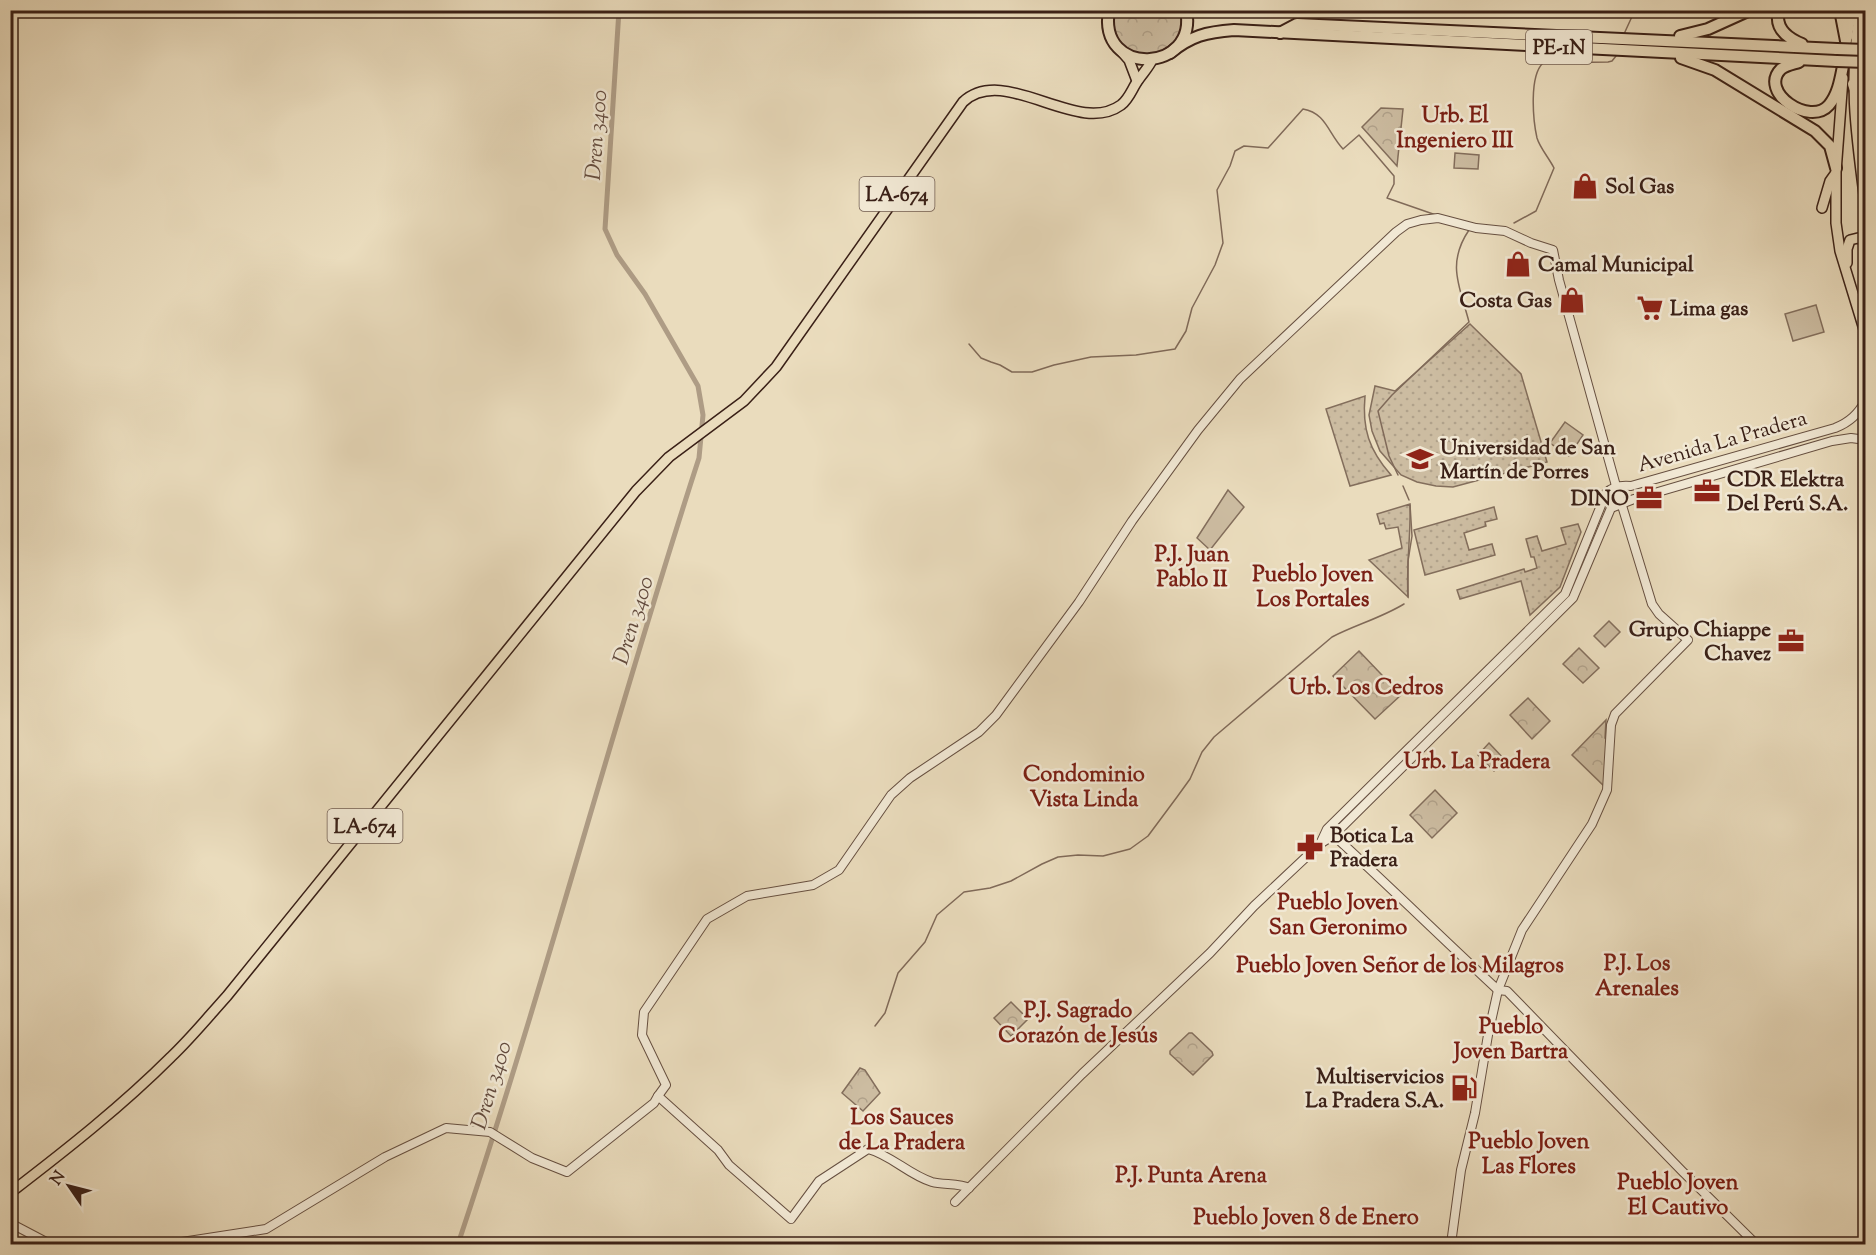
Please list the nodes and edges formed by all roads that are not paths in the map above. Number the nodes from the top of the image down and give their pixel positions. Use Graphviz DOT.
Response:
graph roads {
  1 [pos="1109,10"];
  2 [pos="1186,10"];
  3 [pos="1750,10"];
  4 [pos="1779,10"];
  5 [pos="1840,10"];
  6 [pos="1852,10"];
  7 [pos="1860,10"];
  8 [pos="1866,17"];
  9 [pos="1280,33"];
  10 [pos="1660,39"];
  11 [pos="1808,47"];
  12 [pos="1844,49"];
  13 [pos="1866,50"];
  14 [pos="1121,51"];
  15 [pos="1655,52"];
  16 [pos="1170,53"];
  17 [pos="1152,60"];
  18 [pos="1807,60"];
  19 [pos="1866,62"];
  20 [pos="1137,81"];
  21 [pos="1853,84"];
  22 [pos="1866,114"];
  23 [pos="1836,170"];
  24 [pos="1865,200"];
  25 [pos="1822,208"];
  26 [pos="1866,245"];
  27 [pos="1849,284"];
  28 [pos="1866,336"];
  29 [pos="1866,400"];
  30 [pos="1866,440"];
  31 [pos="1655,479"];
  32 [pos="1616,486"];
  33 [pos="1659,491"];
  34 [pos="1602,502"];
  35 [pos="1622,502"];
  36 [pos="1611,508"];
  37 [pos="1327,829"];
  38 [pos="1334,835"];
  39 [pos="1320,844"];
  40 [pos="1498,990"];
  41 [pos="658,1096"];
  42 [pos="969,1188"];
  43 [pos="10,1193"];
  44 [pos="955,1202"];
  45 [pos="10,1223"];
  46 [pos="50,1245"];
  47 [pos="169,1245"];
  48 [pos="1451,1245"];
  49 [pos="1756,1245"];
  1 -- 14 [label="highway"];
  2 -- 16 [label="highway"];
  3 -- 10 [label="highway"];
  4 -- 11 [label="highway"];
  5 -- 12 [label="highway"];
  6 -- 12 [label="main road"];
  7 -- 12 [label="main road"];
  8 -- 12 [label="highway"];
  9 -- 10 [label="highway, PE-1N"];
  9 -- 15 [label="highway, PE-1N"];
  9 -- 16 [label="highway, PE-1N"];
  10 -- 11 [label="highway, PE-1N"];
  11 -- 12 [label="highway, PE-1N"];
  12 -- 13 [label="highway, PE-1N, bridge"];
  12 -- 18 [label="highway, PE-1N"];
  12 -- 18 [label="highway"];
  12 -- 19 [label="highway, PE-1N, bridge"];
  12 -- 21 [label="main road"];
  12 -- 23 [label="main road"];
  14 -- 17 [label="highway"];
  14 -- 20 [label="main road"];
  15 -- 18 [label="highway, PE-1N"];
  15 -- 23 [label="highway"];
  16 -- 17 [label="highway, PE-1N"];
  17 -- 20 [label="main road, LA-674"];
  20 -- 43 [label="main road, LA-674"];
  21 -- 22 [label="highway"];
  21 -- 24 [label="main road"];
  23 -- 25 [label="main road"];
  23 -- 27 [label="main road"];
  26 -- 27 [label="main road"];
  27 -- 28 [label="main road"];
  29 -- 31 [label="street, Avenida La Pradera"];
  30 -- 33 [label="street, Avenida La Pradera"];
  31 -- 32 [label="street, Avenida La Pradera"];
  31 -- 33 [label="street"];
  32 -- 34 [label="street, Avenida La Pradera"];
  32 -- 35 [label="street"];
  32 -- 41 [label="street"];
  33 -- 35 [label="street, Avenida La Pradera"];
  34 -- 36 [label="street"];
  34 -- 37 [label="street, Avenida La Pradera"];
  35 -- 36 [label="street, Avenida La Pradera"];
  35 -- 40 [label="street"];
  36 -- 38 [label="street, Avenida La Pradera"];
  37 -- 38 [label="street"];
  37 -- 39 [label="street, Avenida La Pradera"];
  38 -- 39 [label="street, Avenida La Pradera"];
  38 -- 40 [label="street"];
  39 -- 42 [label="street, Avenida La Pradera"];
  40 -- 48 [label="street"];
  40 -- 49 [label="street"];
  41 -- 42 [label="street"];
  41 -- 47 [label="street"];
  42 -- 44 [label="street, Avenida La Pradera"];
  45 -- 46 [label="street"];
}
